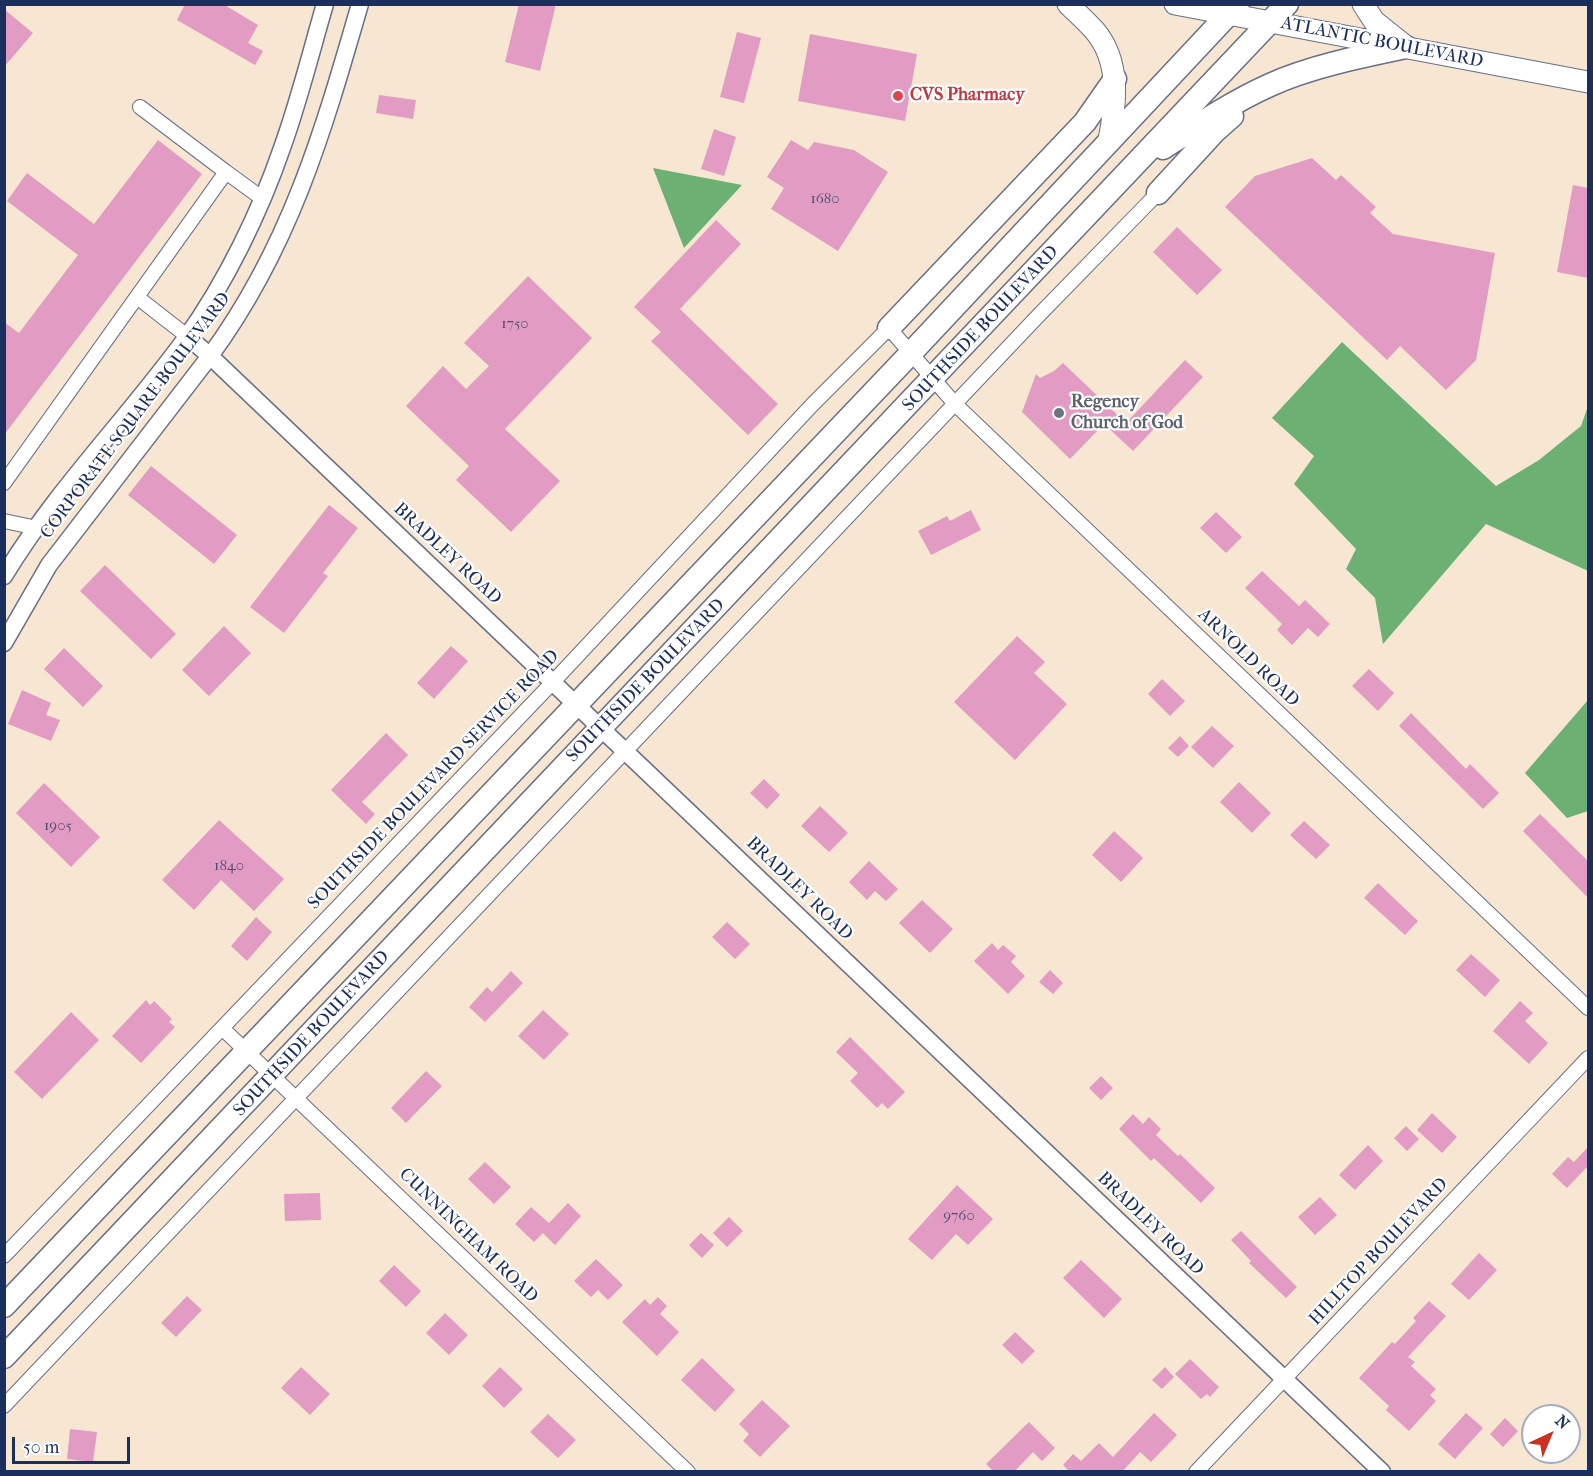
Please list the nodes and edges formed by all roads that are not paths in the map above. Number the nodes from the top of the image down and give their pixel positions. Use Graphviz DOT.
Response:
graph roads {
  1 [pos="325,4"];
  2 [pos="360,4"];
  3 [pos="1068,4"];
  4 [pos="1175,4"];
  5 [pos="1287,4"];
  6 [pos="1363,4"];
  7 [pos="1233,9"];
  8 [pos="1270,22"];
  9 [pos="1406,47"];
  10 [pos="1115,79"];
  11 [pos="1588,82"];
  12 [pos="1271,84"];
  13 [pos="140,107"];
  14 [pos="1109,140"];
  15 [pos="1130,170"];
  16 [pos="226,172"];
  17 [pos="1158,193"];
  18 [pos="263,199"];
  19 [pos="137,297"];
  20 [pos="889,328"];
  21 [pos="187,336"];
  22 [pos="910,354"];
  23 [pos="210,356"];
  24 [pos="933,379"];
  25 [pos="955,404"];
  26 [pos="4,483"];
  27 [pos="4,521"];
  28 [pos="37,528"];
  29 [pos="4,576"];
  30 [pos="4,643"];
  31 [pos="553,682"];
  32 [pos="577,704"];
  33 [pos="601,728"];
  34 [pos="625,750"];
  35 [pos="1588,1008"];
  36 [pos="222,1028"];
  37 [pos="247,1051"];
  38 [pos="1588,1058"];
  39 [pos="273,1075"];
  40 [pos="296,1098"];
  41 [pos="4,1256"];
  42 [pos="4,1306"];
  43 [pos="4,1357"];
  44 [pos="1284,1379"];
  45 [pos="4,1406"];
  46 [pos="688,1472"];
  47 [pos="1196,1472"];
  48 [pos="1382,1472"];
  1 -- 18 [label="street, CORPORATE SQUARE BOULEVARD"];
  2 -- 23 [label="street, CORPORATE SQUARE BOULEVARD"];
  3 -- 10 [label="main road"];
  4 -- 7 [label="main road, ATLANTIC BOULEVARD"];
  5 -- 8 [label="highway, SOUTHSIDE BOULEVARD"];
  6 -- 9 [label="main road"];
  7 -- 8 [label="main road, ATLANTIC BOULEVARD"];
  7 -- 14 [label="highway, SOUTHSIDE BOULEVARD"];
  8 -- 9 [label="main road, ATLANTIC BOULEVARD"];
  8 -- 15 [label="highway, SOUTHSIDE BOULEVARD"];
  9 -- 11 [label="main road, ATLANTIC BOULEVARD"];
  9 -- 12 [label="highway"];
  10 -- 14 [label="main road"];
  10 -- 20 [label="highway"];
  12 -- 15 [label="highway"];
  12 -- 17 [label="highway"];
  13 -- 16 [label="street"];
  14 -- 22 [label="highway, SOUTHSIDE BOULEVARD"];
  15 -- 24 [label="highway, SOUTHSIDE BOULEVARD"];
  16 -- 18 [label="street"];
  16 -- 19 [label="street"];
  17 -- 25 [label="street"];
  18 -- 21 [label="street, CORPORATE SQUARE BOULEVARD"];
  19 -- 21 [label="street"];
  19 -- 26 [label="street"];
  20 -- 22 [label="street, ARNOLD ROAD"];
  20 -- 31 [label="street, SOUTHSIDE BOULEVARD SERVICE ROAD"];
  21 -- 23 [label="street, BRADLEY ROAD"];
  21 -- 28 [label="street, CORPORATE SQUARE BOULEVARD"];
  22 -- 24 [label="street, ARNOLD ROAD"];
  22 -- 32 [label="highway, SOUTHSIDE BOULEVARD"];
  23 -- 30 [label="street, CORPORATE SQUARE BOULEVARD"];
  23 -- 31 [label="street, BRADLEY ROAD"];
  24 -- 25 [label="street, ARNOLD ROAD"];
  24 -- 33 [label="highway, SOUTHSIDE BOULEVARD"];
  25 -- 34 [label="street"];
  25 -- 35 [label="street, ARNOLD ROAD"];
  27 -- 28 [label="street"];
  28 -- 29 [label="street, CORPORATE SQUARE BOULEVARD"];
  31 -- 32 [label="street, BRADLEY ROAD"];
  31 -- 36 [label="street, SOUTHSIDE BOULEVARD SERVICE ROAD"];
  32 -- 33 [label="street, BRADLEY ROAD"];
  32 -- 37 [label="highway, SOUTHSIDE BOULEVARD"];
  33 -- 34 [label="street, BRADLEY ROAD"];
  33 -- 39 [label="highway, SOUTHSIDE BOULEVARD"];
  34 -- 40 [label="street"];
  34 -- 44 [label="street, BRADLEY ROAD"];
  36 -- 37 [label="street, CUNNINGHAM ROAD"];
  36 -- 41 [label="street, SOUTHSIDE BOULEVARD SERVICE ROAD"];
  37 -- 39 [label="street, CUNNINGHAM ROAD"];
  37 -- 42 [label="highway, SOUTHSIDE BOULEVARD"];
  38 -- 44 [label="street, HILLTOP BOULEVARD"];
  39 -- 40 [label="street, CUNNINGHAM ROAD"];
  39 -- 43 [label="highway, SOUTHSIDE BOULEVARD"];
  40 -- 45 [label="street"];
  40 -- 46 [label="street, CUNNINGHAM ROAD"];
  44 -- 47 [label="street, HILLTOP BOULEVARD"];
  44 -- 48 [label="street, BRADLEY ROAD"];
}
